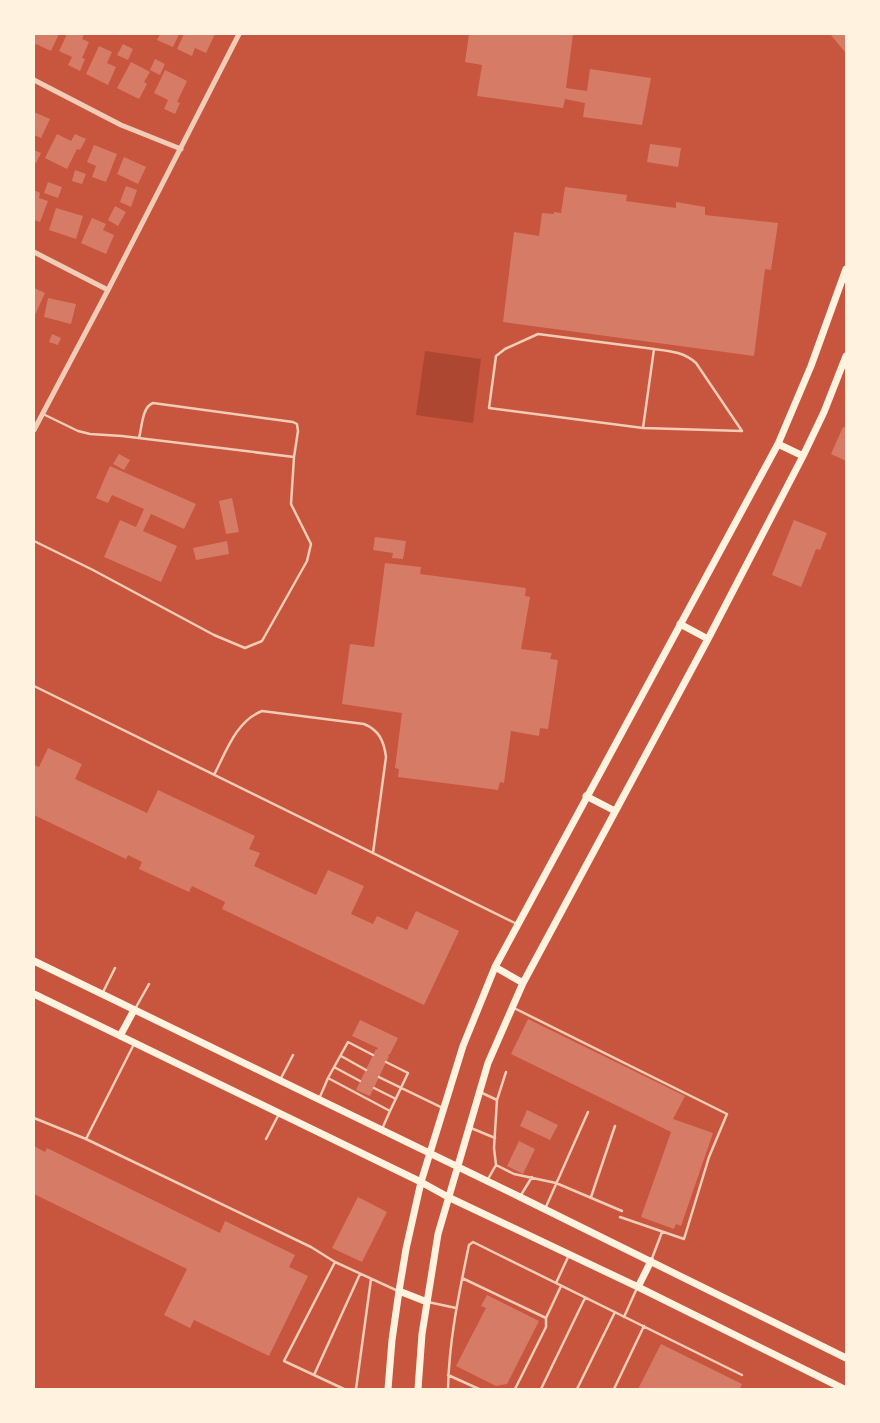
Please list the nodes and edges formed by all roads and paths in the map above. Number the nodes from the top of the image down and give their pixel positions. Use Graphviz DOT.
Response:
graph roads {
  1 [pos="239,34"];
  2 [pos="34,80"];
  3 [pos="180,150"];
  4 [pos="34,252"];
  5 [pos="846,272"];
  6 [pos="108,290"];
  7 [pos="654,349"];
  8 [pos="846,356"];
  9 [pos="43,414"];
  10 [pos="644,428"];
  11 [pos="34,430"];
  12 [pos="140,438"];
  13 [pos="778,444"];
  14 [pos="803,456"];
  15 [pos="294,458"];
  16 [pos="34,541"];
  17 [pos="680,624"];
  18 [pos="708,639"];
  19 [pos="34,686"];
  20 [pos="214,775"];
  21 [pos="586,796"];
  22 [pos="615,811"];
  23 [pos="373,853"];
  24 [pos="518,924"];
  25 [pos="34,961"];
  26 [pos="495,967"];
  27 [pos="116,968"];
  28 [pos="523,982"];
  29 [pos="149,984"];
  30 [pos="34,994"];
  31 [pos="102,994"];
  32 [pos="512,1007"];
  33 [pos="134,1010"];
  34 [pos="120,1036"];
  35 [pos="134,1043"];
  36 [pos="293,1055"];
  37 [pos="373,1055"];
  38 [pos="340,1056"];
  39 [pos="386,1062"];
  40 [pos="334,1068"];
  41 [pos="366,1070"];
  42 [pos="506,1072"];
  43 [pos="379,1076"];
  44 [pos="328,1078"];
  45 [pos="280,1081"];
  46 [pos="360,1081"];
  47 [pos="374,1088"];
  48 [pos="401,1088"];
  49 [pos="480,1092"];
  50 [pos="396,1099"];
  51 [pos="318,1100"];
  52 [pos="497,1100"];
  53 [pos="444,1109"];
  54 [pos="390,1111"];
  55 [pos="588,1112"];
  56 [pos="279,1113"];
  57 [pos="34,1118"];
  58 [pos="615,1126"];
  59 [pos="469,1127"];
  60 [pos="381,1130"];
  61 [pos="495,1138"];
  62 [pos="86,1139"];
  63 [pos="266,1140"];
  64 [pos="430,1154"];
  65 [pos="496,1165"];
  66 [pos="457,1167"];
  67 [pos="532,1177"];
  68 [pos="486,1181"];
  69 [pos="421,1182"];
  70 [pos="556,1183"];
  71 [pos="520,1197"];
  72 [pos="448,1198"];
  73 [pos="591,1198"];
  74 [pos="545,1209"];
  75 [pos="622,1211"];
  76 [pos="620,1217"];
  77 [pos="662,1232"];
  78 [pos="569,1255"];
  79 [pos="651,1261"];
  80 [pos="335,1262"];
  81 [pos="360,1274"];
  82 [pos="462,1278"];
  83 [pos="371,1279"];
  84 [pos="556,1283"];
  85 [pos="562,1286"];
  86 [pos="638,1287"];
  87 [pos="399,1291"];
  88 [pos="585,1298"];
  89 [pos="427,1302"];
  90 [pos="456,1308"];
  91 [pos="615,1312"];
  92 [pos="624,1316"];
  93 [pos="546,1318"];
  94 [pos="644,1326"];
  95 [pos="846,1358"];
  96 [pos="314,1375"];
  97 [pos="448,1375"];
  98 [pos="742,1375"];
  99 [pos="344,1389"];
  100 [pos="356,1389"];
  101 [pos="388,1389"];
  102 [pos="418,1389"];
  103 [pos="448,1389"];
  104 [pos="479,1389"];
  105 [pos="515,1389"];
  106 [pos="541,1389"];
  107 [pos="577,1389"];
  108 [pos="614,1389"];
  109 [pos="844,1389"];
  1 -- 3 [label="street"];
  2 -- 3 [label="street"];
  3 -- 6 [label="street"];
  4 -- 6 [label="street"];
  5 -- 13 [label="main road"];
  6 -- 9 [label="street"];
  7 -- 10 [label="lane"];
  7 -- 10 [label="lane"];
  7 -- 10 [label="lane"];
  8 -- 14 [label="main road"];
  9 -- 11 [label="street"];
  9 -- 12 [label="lane"];
  12 -- 15 [label="lane"];
  12 -- 15 [label="lane"];
  13 -- 14 [label="main road"];
  13 -- 17 [label="main road"];
  14 -- 18 [label="main road"];
  15 -- 16 [label="lane"];
  17 -- 18 [label="main road"];
  17 -- 21 [label="main road"];
  18 -- 22 [label="main road"];
  19 -- 20 [label="lane"];
  20 -- 23 [label="lane"];
  20 -- 23 [label="lane"];
  21 -- 22 [label="main road"];
  21 -- 24 [label="main road"];
  22 -- 28 [label="main road"];
  23 -- 24 [label="lane"];
  24 -- 26 [label="main road"];
  25 -- 31 [label="main road"];
  26 -- 28 [label="main road"];
  26 -- 53 [label="main road"];
  27 -- 31 [label="lane"];
  28 -- 32 [label="main road"];
  29 -- 33 [label="lane"];
  30 -- 34 [label="main road"];
  31 -- 33 [label="main road"];
  32 -- 49 [label="main road"];
  32 -- 77 [label="lane"];
  33 -- 34 [label="main road"];
  33 -- 45 [label="main road"];
  34 -- 35 [label="main road"];
  35 -- 56 [label="main road"];
  35 -- 62 [label="lane"];
  36 -- 45 [label="lane"];
  37 -- 38 [label="lane"];
  38 -- 40 [label="lane"];
  38 -- 41 [label="lane"];
  39 -- 48 [label="lane"];
  40 -- 44 [label="lane"];
  40 -- 46 [label="lane"];
  42 -- 52 [label="lane"];
  43 -- 48 [label="lane"];
  44 -- 51 [label="lane"];
  44 -- 54 [label="lane"];
  45 -- 51 [label="main road"];
  47 -- 50 [label="lane"];
  48 -- 50 [label="lane"];
  48 -- 53 [label="lane"];
  49 -- 52 [label="lane"];
  49 -- 59 [label="main road"];
  50 -- 54 [label="lane"];
  51 -- 60 [label="main road"];
  52 -- 61 [label="lane"];
  53 -- 64 [label="main road"];
  54 -- 60 [label="lane"];
  55 -- 70 [label="lane"];
  56 -- 63 [label="lane"];
  56 -- 69 [label="main road"];
  57 -- 62 [label="lane"];
  58 -- 73 [label="lane"];
  59 -- 61 [label="lane"];
  59 -- 66 [label="main road"];
  60 -- 64 [label="main road"];
  61 -- 65 [label="lane"];
  62 -- 80 [label="lane"];
  64 -- 66 [label="main road"];
  64 -- 69 [label="main road"];
  65 -- 67 [label="lane"];
  65 -- 68 [label="lane"];
  66 -- 68 [label="main road"];
  66 -- 72 [label="main road"];
  67 -- 70 [label="lane"];
  67 -- 71 [label="lane"];
  68 -- 71 [label="main road"];
  69 -- 72 [label="main road"];
  69 -- 87 [label="main road"];
  70 -- 73 [label="lane"];
  70 -- 74 [label="lane"];
  71 -- 74 [label="main road"];
  72 -- 78 [label="main road"];
  72 -- 89 [label="main road"];
  73 -- 75 [label="lane"];
  74 -- 79 [label="main road"];
  76 -- 77 [label="lane"];
  77 -- 79 [label="lane"];
  78 -- 84 [label="lane"];
  78 -- 86 [label="main road"];
  79 -- 86 [label="main road"];
  79 -- 95 [label="main road"];
  80 -- 81 [label="lane"];
  80 -- 96 [label="lane"];
  81 -- 83 [label="lane"];
  81 -- 96 [label="lane"];
  82 -- 84 [label="lane"];
  82 -- 90 [label="lane"];
  82 -- 93 [label="lane"];
  83 -- 87 [label="lane"];
  83 -- 100 [label="lane"];
  84 -- 85 [label="lane"];
  85 -- 88 [label="lane"];
  85 -- 93 [label="lane"];
  86 -- 92 [label="lane"];
  86 -- 109 [label="main road"];
  87 -- 89 [label="main road"];
  87 -- 101 [label="main road"];
  88 -- 91 [label="lane"];
  88 -- 106 [label="lane"];
  89 -- 90 [label="lane"];
  89 -- 102 [label="main road"];
  90 -- 97 [label="lane"];
  91 -- 92 [label="lane"];
  91 -- 107 [label="lane"];
  92 -- 94 [label="lane"];
  93 -- 105 [label="lane"];
  94 -- 98 [label="lane"];
  94 -- 108 [label="lane"];
  96 -- 99 [label="lane"];
  97 -- 103 [label="lane"];
  97 -- 104 [label="lane"];
}
